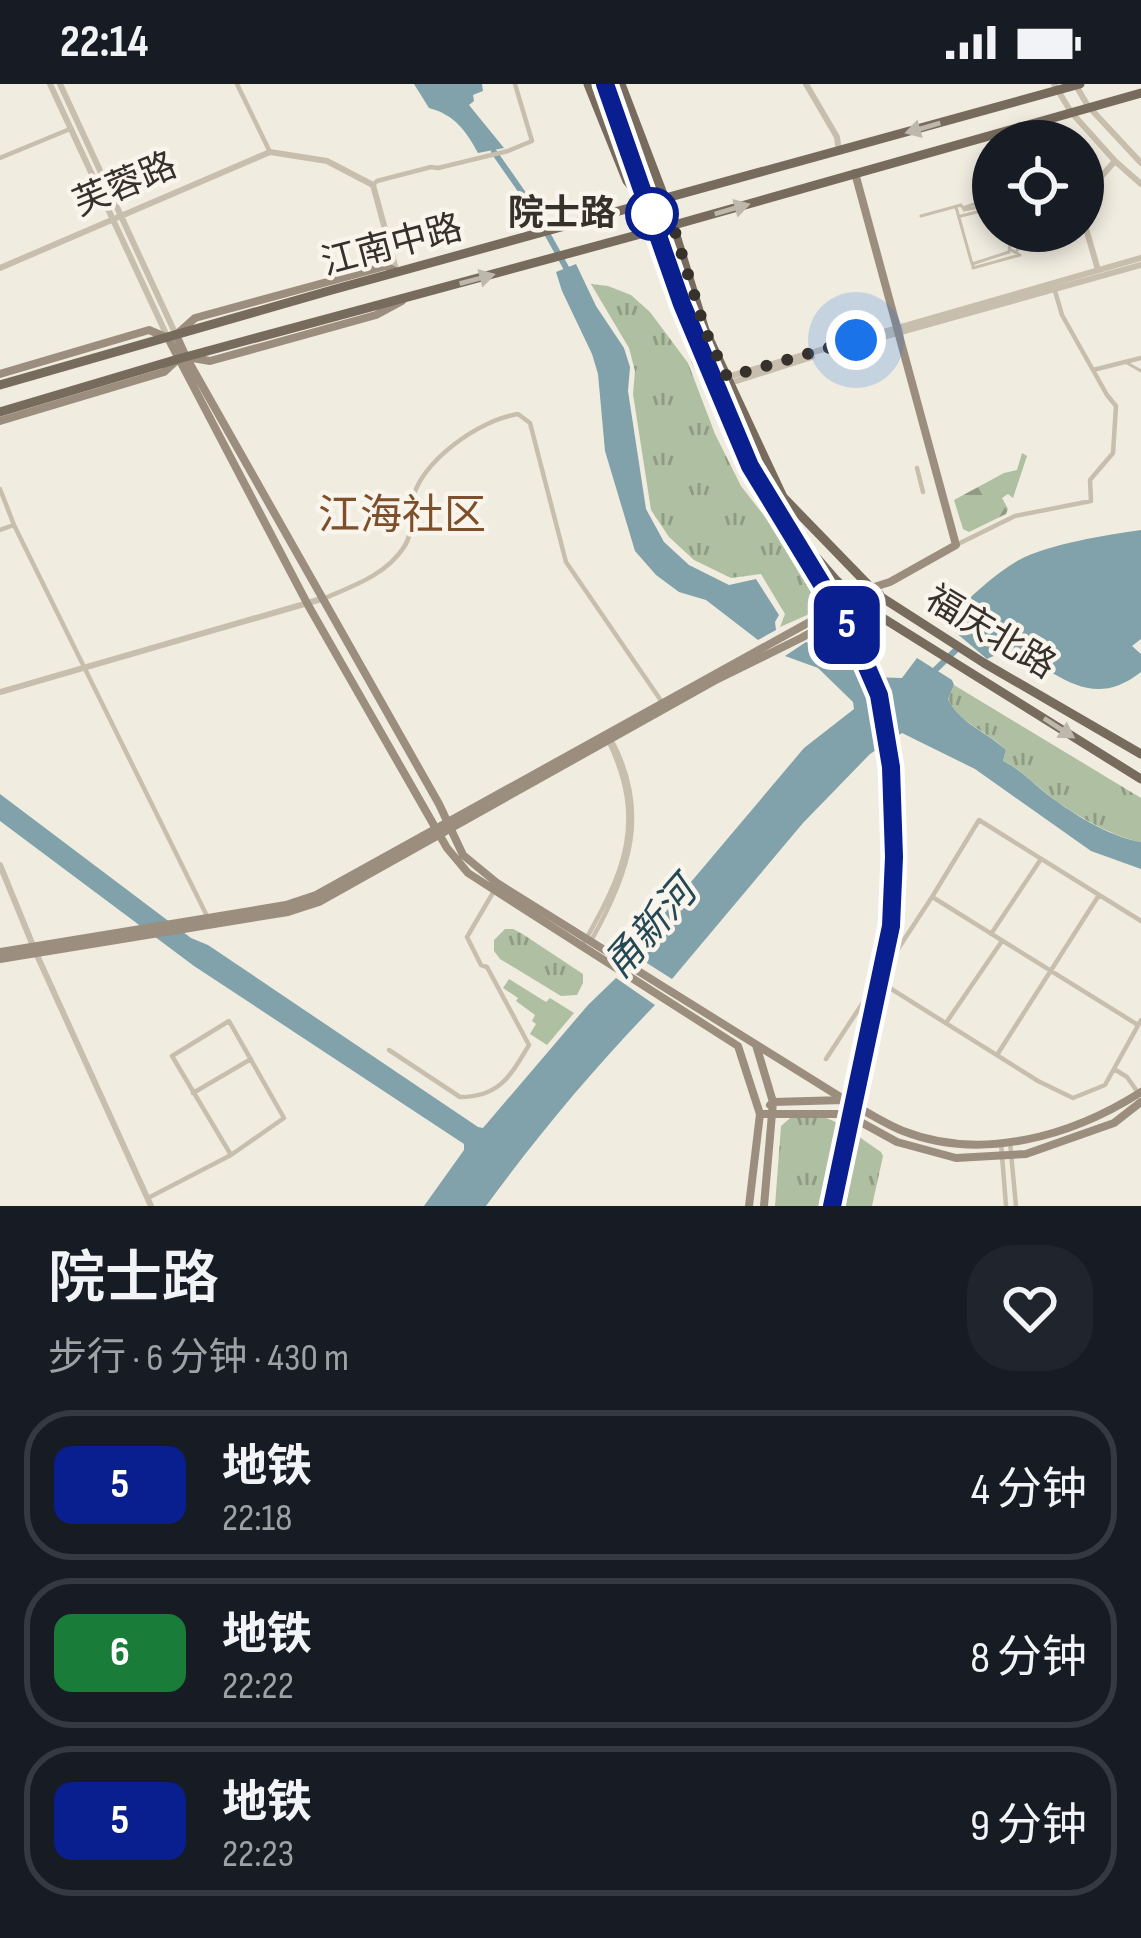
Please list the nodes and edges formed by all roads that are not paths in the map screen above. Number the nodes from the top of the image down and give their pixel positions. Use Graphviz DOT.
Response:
graph roads {
  1 [pos="50,84"];
  2 [pos="60,84"];
  3 [pos="237,84"];
  4 [pos="515,84"];
  5 [pos="588,84"];
  6 [pos="598,84"];
  7 [pos="624,84"];
  8 [pos="806,84"];
  9 [pos="1077,84"];
  10 [pos="1056,87"];
  11 [pos="1141,93"];
  12 [pos="1088,106"];
  13 [pos="1071,112"];
  14 [pos="70,128"];
  15 [pos="271,152"];
  16 [pos="839,152"];
  17 [pos="0,158"];
  18 [pos="1114,161"];
  19 [pos="1141,163"];
  20 [pos="855,173"];
  21 [pos="1104,173"];
  22 [pos="1141,184"];
  23 [pos="373,185"];
  24 [pos="665,199"];
  25 [pos="647,205"];
  26 [pos="972,206"];
  27 [pos="960,208"];
  28 [pos="972,212"];
  29 [pos="921,216"];
  30 [pos="959,217"];
  31 [pos="116,218"];
  32 [pos="674,225"];
  33 [pos="654,231"];
  34 [pos="1009,252"];
  35 [pos="1017,252"];
  36 [pos="1093,252"];
  37 [pos="1141,261"];
  38 [pos="972,264"];
  39 [pos="0,268"];
  40 [pos="1098,271"];
  41 [pos="398,273"];
  42 [pos="1054,286"];
  43 [pos="899,330"];
  44 [pos="172,336"];
  45 [pos="182,358"];
  46 [pos="1141,358"];
  47 [pos="1126,362"];
  48 [pos="1093,370"];
  49 [pos="1141,371"];
  50 [pos="0,374"];
  51 [pos="728,380"];
  52 [pos="0,385"];
  53 [pos="0,412"];
  54 [pos="0,421"];
  55 [pos="916,467"];
  56 [pos="0,489"];
  57 [pos="923,492"];
  58 [pos="14,525"];
  59 [pos="0,530"];
  60 [pos="956,545"];
  61 [pos="874,591"];
  62 [pos="325,598"];
  63 [pos="857,602"];
  64 [pos="308,605"];
  65 [pos="775,646"];
  66 [pos="85,668"];
  67 [pos="0,692"];
  68 [pos="664,706"];
  69 [pos="608,737"];
  70 [pos="1141,754"];
  71 [pos="1141,779"];
  72 [pos="449,825"];
  73 [pos="438,831"];
  74 [pos="1041,858"];
  75 [pos="0,865"];
  76 [pos="494,891"];
  77 [pos="1099,895"];
  78 [pos="932,897"];
  79 [pos="209,921"];
  80 [pos="1141,921"];
  81 [pos="992,934"];
  82 [pos="1002,941"];
  83 [pos="587,944"];
  84 [pos="34,950"];
  85 [pos="0,956"];
  86 [pos="617,962"];
  87 [pos="1050,971"];
  88 [pos="878,980"];
  89 [pos="946,1023"];
  90 [pos="1139,1023"];
  91 [pos="756,1045"];
  92 [pos="389,1050"];
  93 [pos="997,1055"];
  94 [pos="251,1059"];
  95 [pos="826,1059"];
  96 [pos="1114,1069"];
  97 [pos="194,1093"];
  98 [pos="1140,1096"];
  99 [pos="845,1100"];
  100 [pos="773,1102"];
  101 [pos="765,1114"];
  102 [pos="1006,1142"];
  103 [pos="231,1155"];
  104 [pos="1007,1155"];
  105 [pos="149,1202"];
  106 [pos="749,1206"];
  107 [pos="764,1206"];
  108 [pos="1006,1206"];
  109 [pos="1016,1206"];
  1 -- 14 [label="street"];
  2 -- 31 [label="street"];
  3 -- 15 [label="street"];
  4 -- 23 [label="street"];
  5 -- 25 [label="main road"];
  6 -- 25 [label="main road"];
  7 -- 24 [label="main road, 福庆北路"];
  8 -- 16 [label="street"];
  9 -- 10 [label="main road, 江南中路"];
  9 -- 12 [label="street"];
  10 -- 13 [label="street"];
  10 -- 16 [label="main road, 江南中路, one-way"];
  11 -- 12 [label="main road"];
  12 -- 13 [label="main road"];
  12 -- 19 [label="street"];
  13 -- 18 [label="street"];
  13 -- 20 [label="main road"];
  14 -- 17 [label="street"];
  14 -- 31 [label="street"];
  15 -- 23 [label="street"];
  15 -- 31 [label="street, 芙蓉路"];
  16 -- 24 [label="main road, 江南中路"];
  18 -- 21 [label="street"];
  18 -- 22 [label="street"];
  32 -- 20 [label="main road, one-way"];
  20 -- 43 [label="main road"];
  23 -- 41 [label="street"];
  24 -- 25 [label="main road, 江南中路"];
  24 -- 32 [label="main road, 福庆北路"];
  25 -- 33 [label="main road, 福庆北路"];
  25 -- 41 [label="main road, 江南中路"];
  26 -- 27 [label="street"];
  27 -- 29 [label="street"];
  27 -- 30 [label="street"];
  28 -- 30 [label="street"];
  30 -- 38 [label="street"];
  31 -- 39 [label="street, 芙蓉路"];
  31 -- 44 [label="street"];
  32 -- 33 [label="main road"];
  32 -- 51 [label="main road, 福庆北路"];
  45 -- 33 [label="main road, 江南中路, one-way"];
  33 -- 63 [label="main road, 福庆北路"];
  34 -- 38 [label="street"];
  35 -- 38 [label="street"];
  36 -- 40 [label="street"];
  37 -- 40 [label="street"];
  37 -- 42 [label="street"];
  40 -- 42 [label="street"];
  41 -- 44 [label="main road, 江南中路"];
  42 -- 43 [label="street"];
  42 -- 48 [label="street"];
  43 -- 51 [label="street"];
  43 -- 60 [label="main road"];
  44 -- 45 [label="main road"];
  44 -- 50 [label="main road"];
  44 -- 52 [label="main road, 江南中路"];
  45 -- 53 [label="main road, 江南中路"];
  45 -- 54 [label="main road"];
  45 -- 62 [label="main road"];
  45 -- 64 [label="main road"];
  46 -- 47 [label="street"];
  47 -- 48 [label="street"];
  47 -- 49 [label="street"];
  48 -- 60 [label="street"];
  51 -- 61 [label="main road, 福庆北路"];
  55 -- 57 [label="street"];
  56 -- 58 [label="street"];
  58 -- 59 [label="street"];
  58 -- 66 [label="street"];
  60 -- 61 [label="main road"];
  61 -- 63 [label="main road"];
  61 -- 70 [label="main road, 福庆北路"];
  62 -- 64 [label="street"];
  62 -- 68 [label="street"];
  62 -- 72 [label="main road"];
  63 -- 65 [label="main road"];
  63 -- 65 [label="main road"];
  63 -- 71 [label="main road, 福庆北路, one-way"];
  64 -- 66 [label="street"];
  64 -- 73 [label="main road"];
  65 -- 68 [label="main road"];
  66 -- 67 [label="street"];
  66 -- 79 [label="street"];
  68 -- 69 [label="main road"];
  69 -- 72 [label="main road"];
  69 -- 83 [label="street"];
  72 -- 73 [label="main road"];
  72 -- 83 [label="main road"];
  73 -- 76 [label="main road"];
  73 -- 79 [label="main road"];
  74 -- 77 [label="street"];
  74 -- 78 [label="street"];
  74 -- 81 [label="street"];
  75 -- 84 [label="street"];
  76 -- 83 [label="main road"];
  76 -- 92 [label="street"];
  77 -- 80 [label="street"];
  77 -- 87 [label="street"];
  78 -- 81 [label="street"];
  78 -- 88 [label="street"];
  79 -- 84 [label="main road"];
  81 -- 82 [label="street"];
  82 -- 87 [label="street"];
  82 -- 89 [label="street"];
  83 -- 86 [label="main road"];
  84 -- 85 [label="main road"];
  84 -- 105 [label="street"];
  86 -- 91 [label="main road"];
  86 -- 101 [label="main road"];
  87 -- 90 [label="street"];
  87 -- 93 [label="street"];
  88 -- 89 [label="street"];
  88 -- 95 [label="street"];
  89 -- 93 [label="street"];
  90 -- 96 [label="street"];
  91 -- 99 [label="main road"];
  91 -- 100 [label="main road"];
  93 -- 96 [label="street"];
  94 -- 97 [label="street"];
  94 -- 97 [label="street"];
  94 -- 103 [label="street"];
  96 -- 98 [label="street"];
  97 -- 103 [label="street"];
  98 -- 102 [label="main road"];
  98 -- 104 [label="main road"];
  99 -- 100 [label="main road"];
  99 -- 102 [label="main road"];
  100 -- 101 [label="main road"];
  101 -- 104 [label="main road"];
  101 -- 106 [label="main road"];
  101 -- 107 [label="main road"];
  102 -- 104 [label="street"];
  103 -- 105 [label="street"];
  104 -- 108 [label="street"];
  104 -- 109 [label="street"];
}
